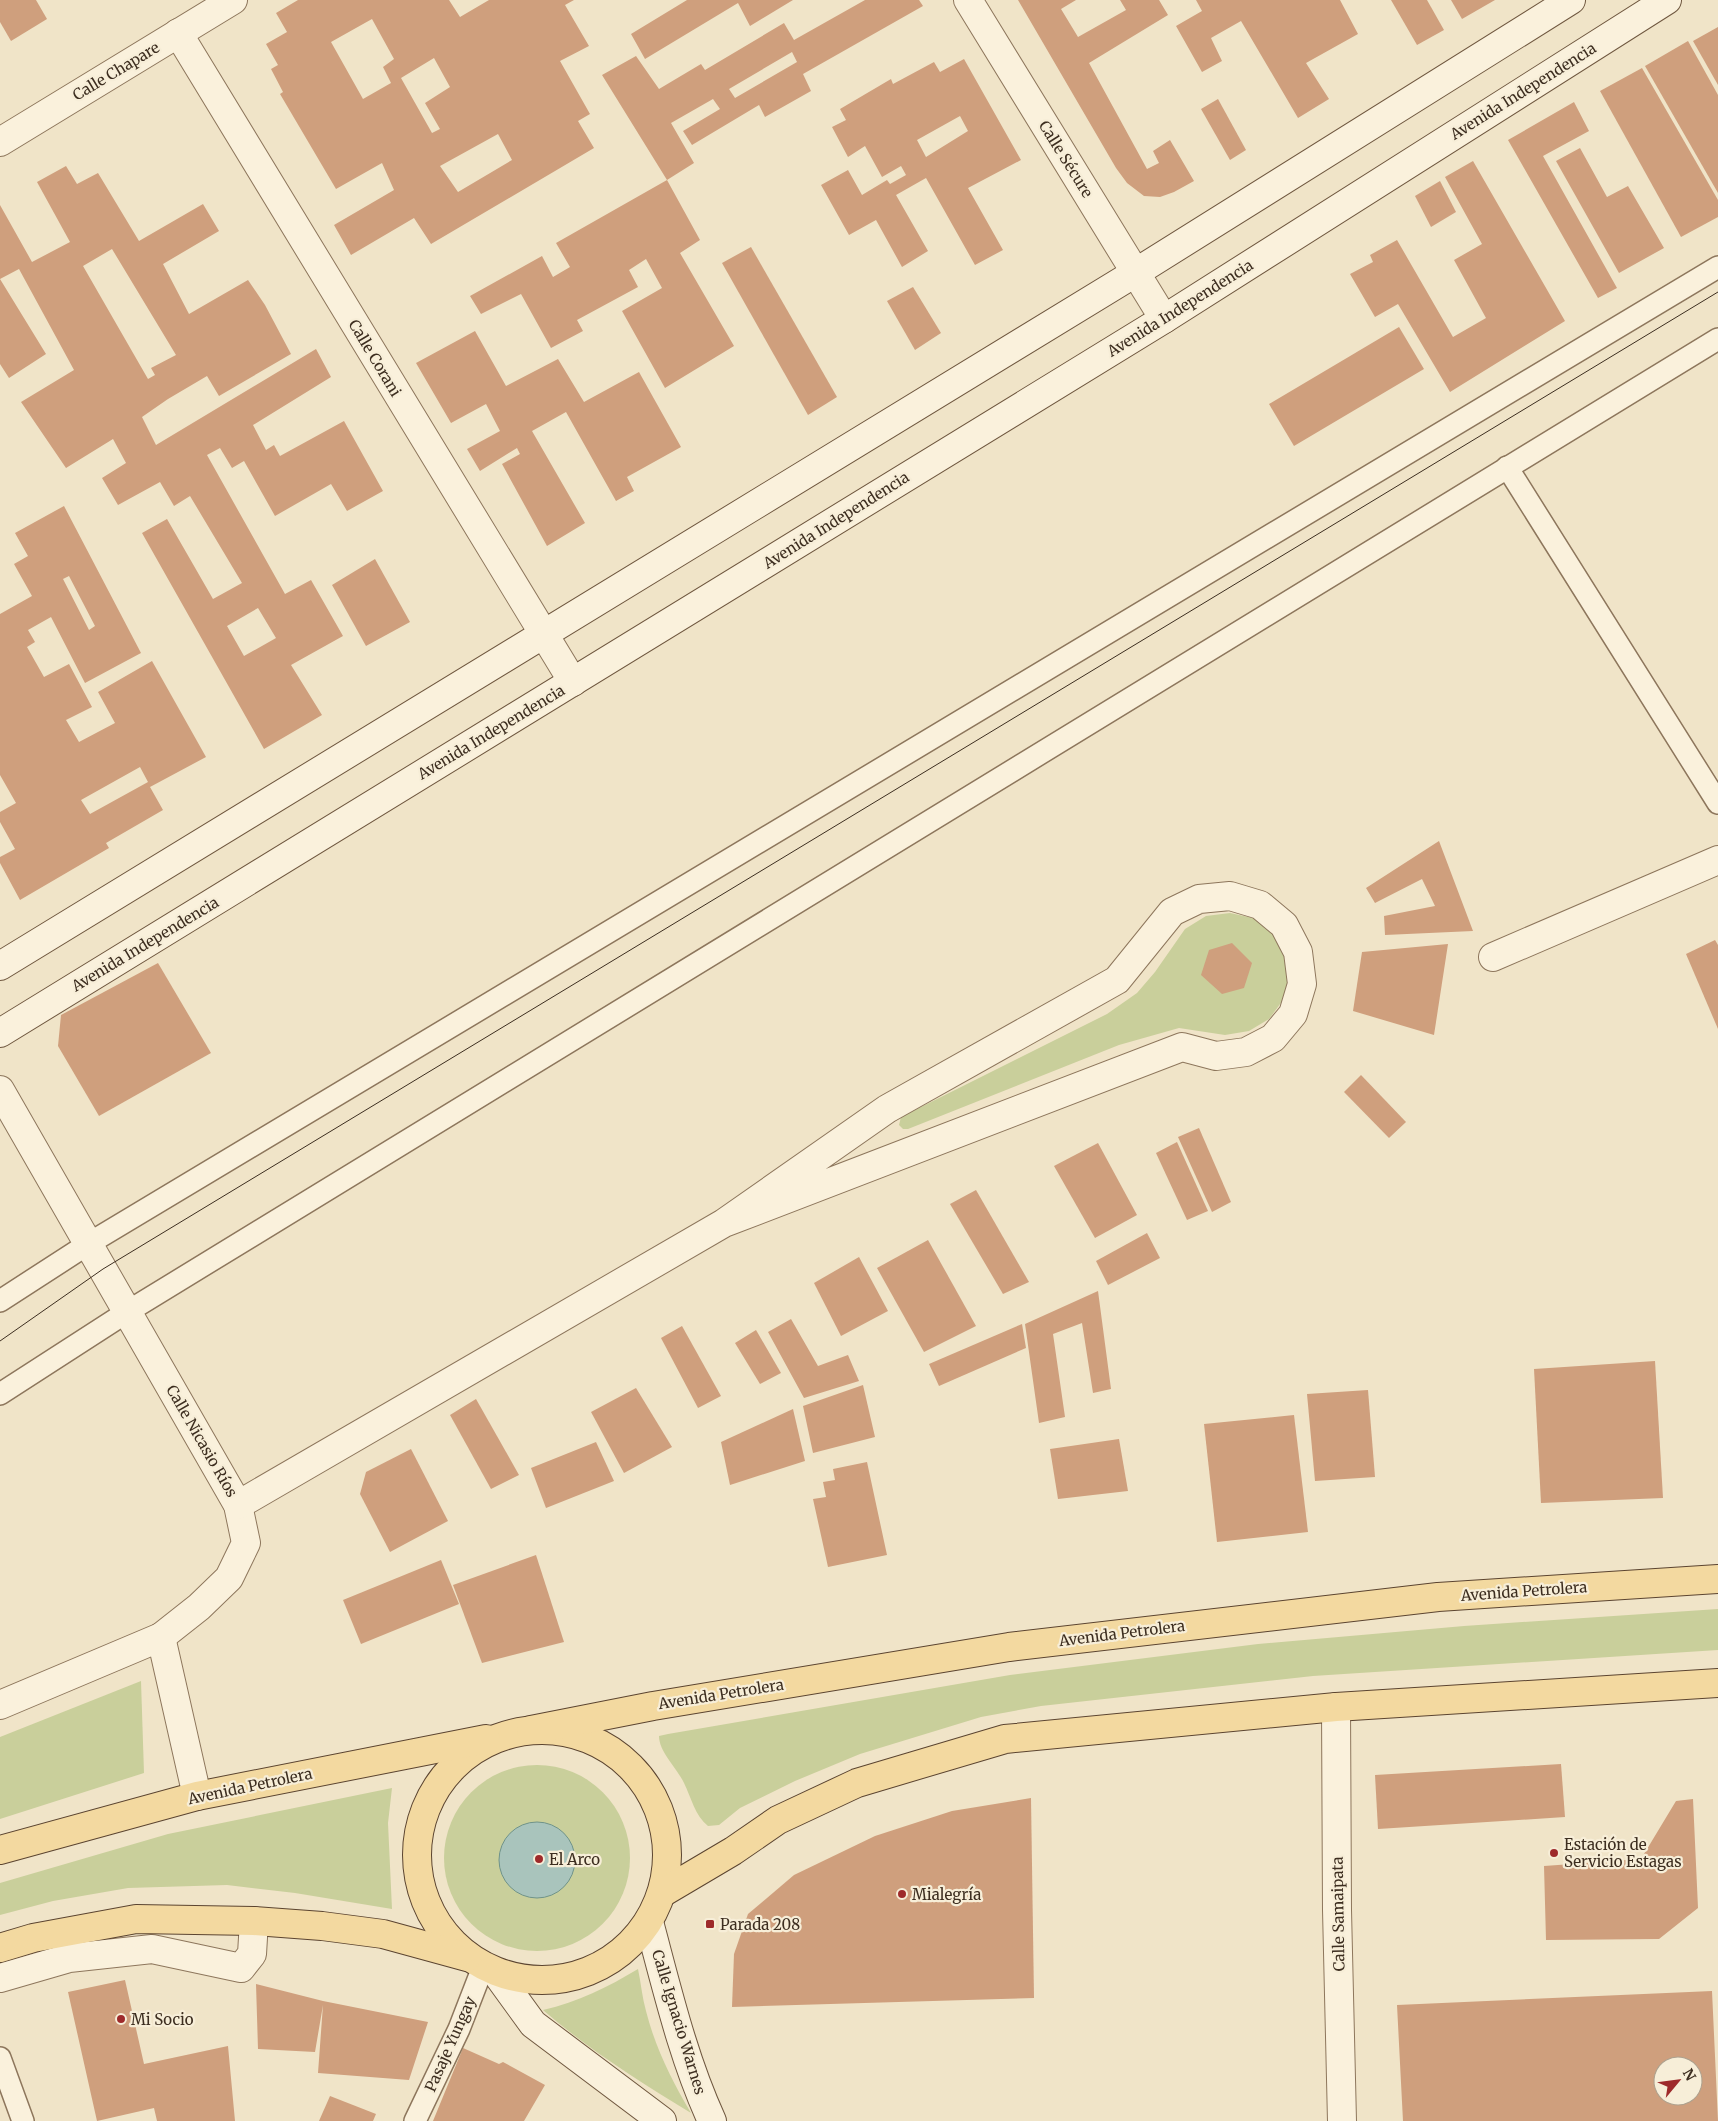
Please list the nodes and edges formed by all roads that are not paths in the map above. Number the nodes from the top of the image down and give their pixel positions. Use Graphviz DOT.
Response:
graph roads {
  1 [pos="233,0"];
  2 [pos="968,0"];
  3 [pos="1571,0"];
  4 [pos="1666,0"];
  5 [pos="178,33"];
  6 [pos="0,142"];
  7 [pos="1718,266"];
  8 [pos="1136,273"];
  9 [pos="1164,319"];
  10 [pos="1718,339"];
  11 [pos="1507,467"];
  12 [pos="544,634"];
  13 [pos="573,682"];
  14 [pos="1718,803"];
  15 [pos="1718,860"];
  16 [pos="1493,957"];
  17 [pos="0,966"];
  18 [pos="0,1033"];
  19 [pos="0,1090"];
  20 [pos="724,1223"];
  21 [pos="88,1244"];
  22 [pos="0,1301"];
  23 [pos="127,1312"];
  24 [pos="0,1394"];
  25 [pos="238,1504"];
  26 [pos="1718,1579"];
  27 [pos="161,1637"];
  28 [pos="1718,1683"];
  29 [pos="0,1705"];
  30 [pos="1336,1707"];
  31 [pos="531,1730"];
  32 [pos="504,1735"];
  33 [pos="197,1796"];
  34 [pos="0,1850"];
  35 [pos="662,1893"];
  36 [pos="254,1921"];
  37 [pos="649,1922"];
  38 [pos="0,1948"];
  39 [pos="483,1966"];
  40 [pos="0,1978"];
  41 [pos="0,2058"];
  42 [pos="22,2121"];
  43 [pos="415,2121"];
  44 [pos="662,2121"];
  45 [pos="712,2121"];
  46 [pos="1342,2121"];
  1 -- 5 [label="street, Calle Chapare"];
  2 -- 8 [label="street, Calle Sécure"];
  3 -- 8 [label="street"];
  4 -- 9 [label="street, Avenida Independencia"];
  5 -- 6 [label="street, Calle Chapare"];
  5 -- 12 [label="street, Calle Corani"];
  7 -- 21 [label="lane"];
  8 -- 9 [label="street, Calle Sécure"];
  8 -- 12 [label="street"];
  9 -- 13 [label="street, Avenida Independencia"];
  10 -- 11 [label="lane"];
  11 -- 14 [label="lane"];
  11 -- 23 [label="lane"];
  12 -- 13 [label="street, Calle Corani"];
  12 -- 17 [label="street"];
  13 -- 18 [label="street, Avenida Independencia"];
  15 -- 16 [label="street"];
  19 -- 21 [label="street, Calle Nicasio Ríos"];
  20 -- 20 [label="street"];
  20 -- 25 [label="street"];
  21 -- 22 [label="lane"];
  21 -- 23 [label="street, Calle Nicasio Ríos"];
  23 -- 24 [label="lane"];
  23 -- 25 [label="street, Calle Nicasio Ríos"];
  25 -- 27 [label="street, Calle Nicasio Ríos"];
  26 -- 31 [label="main road, Avenida Petrolera"];
  27 -- 29 [label="street, Calle Nicasio Ríos"];
  27 -- 33 [label="street"];
  28 -- 30 [label="main road"];
  30 -- 35 [label="main road"];
  30 -- 46 [label="street, Calle Samaipata"];
  31 -- 32 [label="main road, Avenida Petrolera"];
  31 -- 35 [label="main road"];
  32 -- 33 [label="main road, Avenida Petrolera"];
  32 -- 39 [label="main road"];
  33 -- 34 [label="main road, Avenida Petrolera"];
  35 -- 37 [label="main road"];
  36 -- 38 [label="main road"];
  36 -- 39 [label="main road"];
  36 -- 40 [label="street"];
  37 -- 39 [label="main road"];
  37 -- 45 [label="street, Calle Ignacio Warnes"];
  39 -- 43 [label="lane, Pasaje Yungay"];
  39 -- 44 [label="street"];
  41 -- 42 [label="lane"];
}
